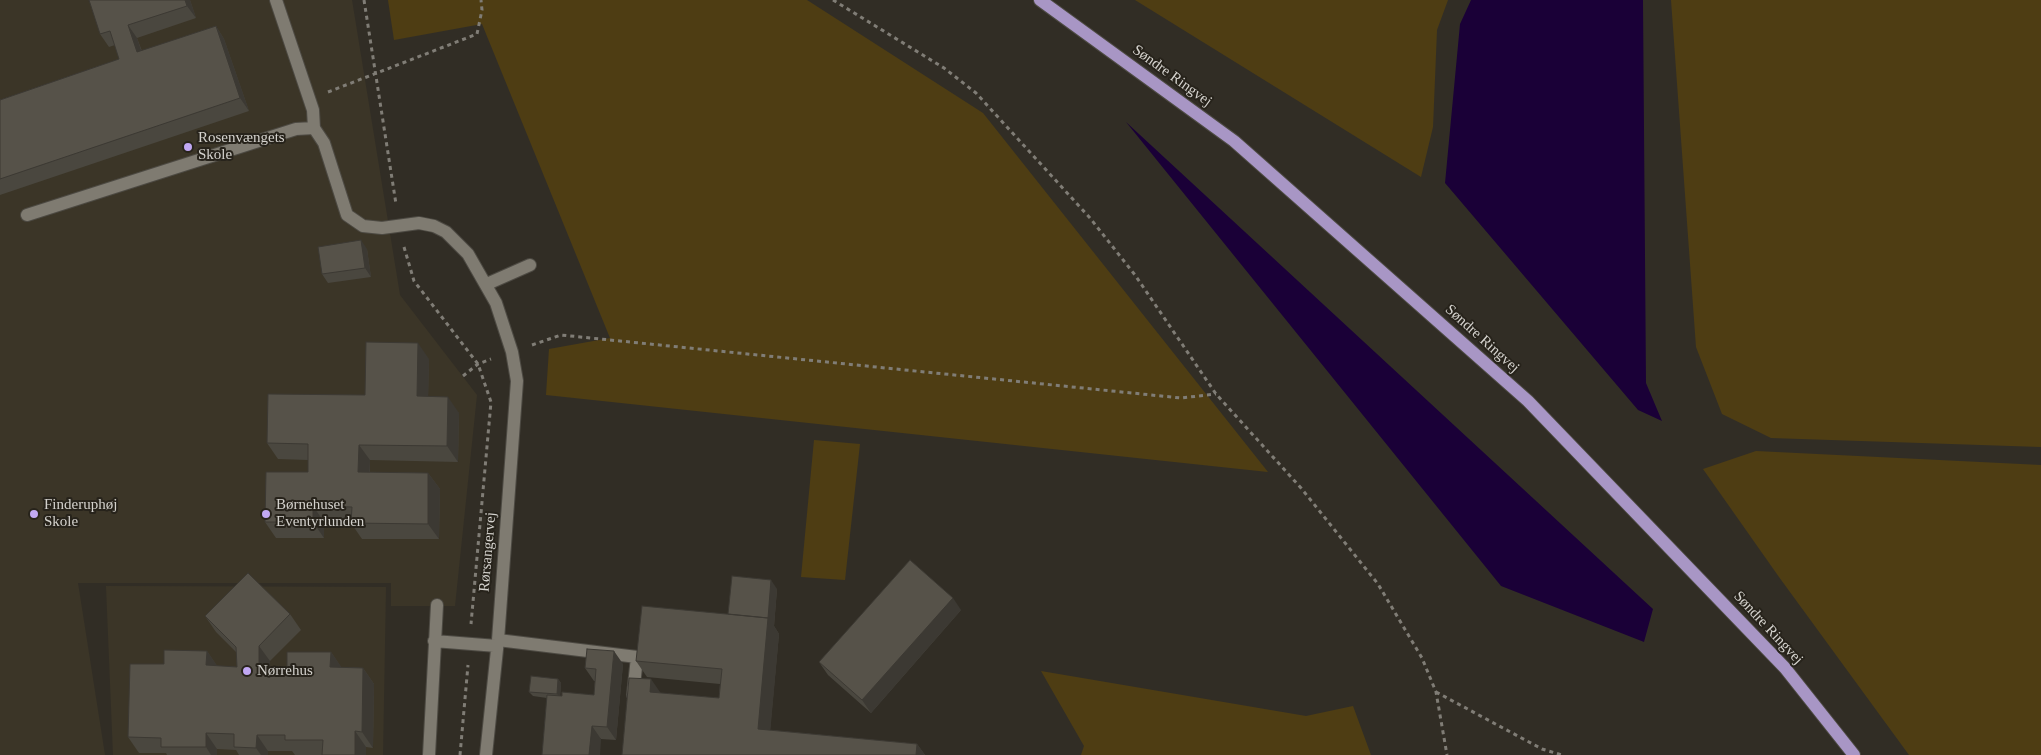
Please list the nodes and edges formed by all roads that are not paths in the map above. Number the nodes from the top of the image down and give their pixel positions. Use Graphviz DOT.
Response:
graph roads {
  1 [pos="276,0"];
  2 [pos="1040,0"];
  3 [pos="314,128"];
  4 [pos="27,215"];
  5 [pos="530,266"];
  6 [pos="487,284"];
  7 [pos="437,605"];
  8 [pos="434,641"];
  9 [pos="497,643"];
  10 [pos="632,706"];
  11 [pos="429,755"];
  12 [pos="486,755"];
  13 [pos="1854,755"];
  1 -- 3 [label="lane"];
  2 -- 13 [label="main road, Søndre Ringvej"];
  3 -- 4 [label="lane"];
  3 -- 6 [label="lane, Rørsangervej"];
  5 -- 6 [label="lane"];
  6 -- 9 [label="lane, Rørsangervej"];
  7 -- 8 [label="lane"];
  8 -- 9 [label="lane"];
  8 -- 11 [label="lane"];
  9 -- 10 [label="lane"];
  9 -- 12 [label="lane, Rørsangervej"];
}
